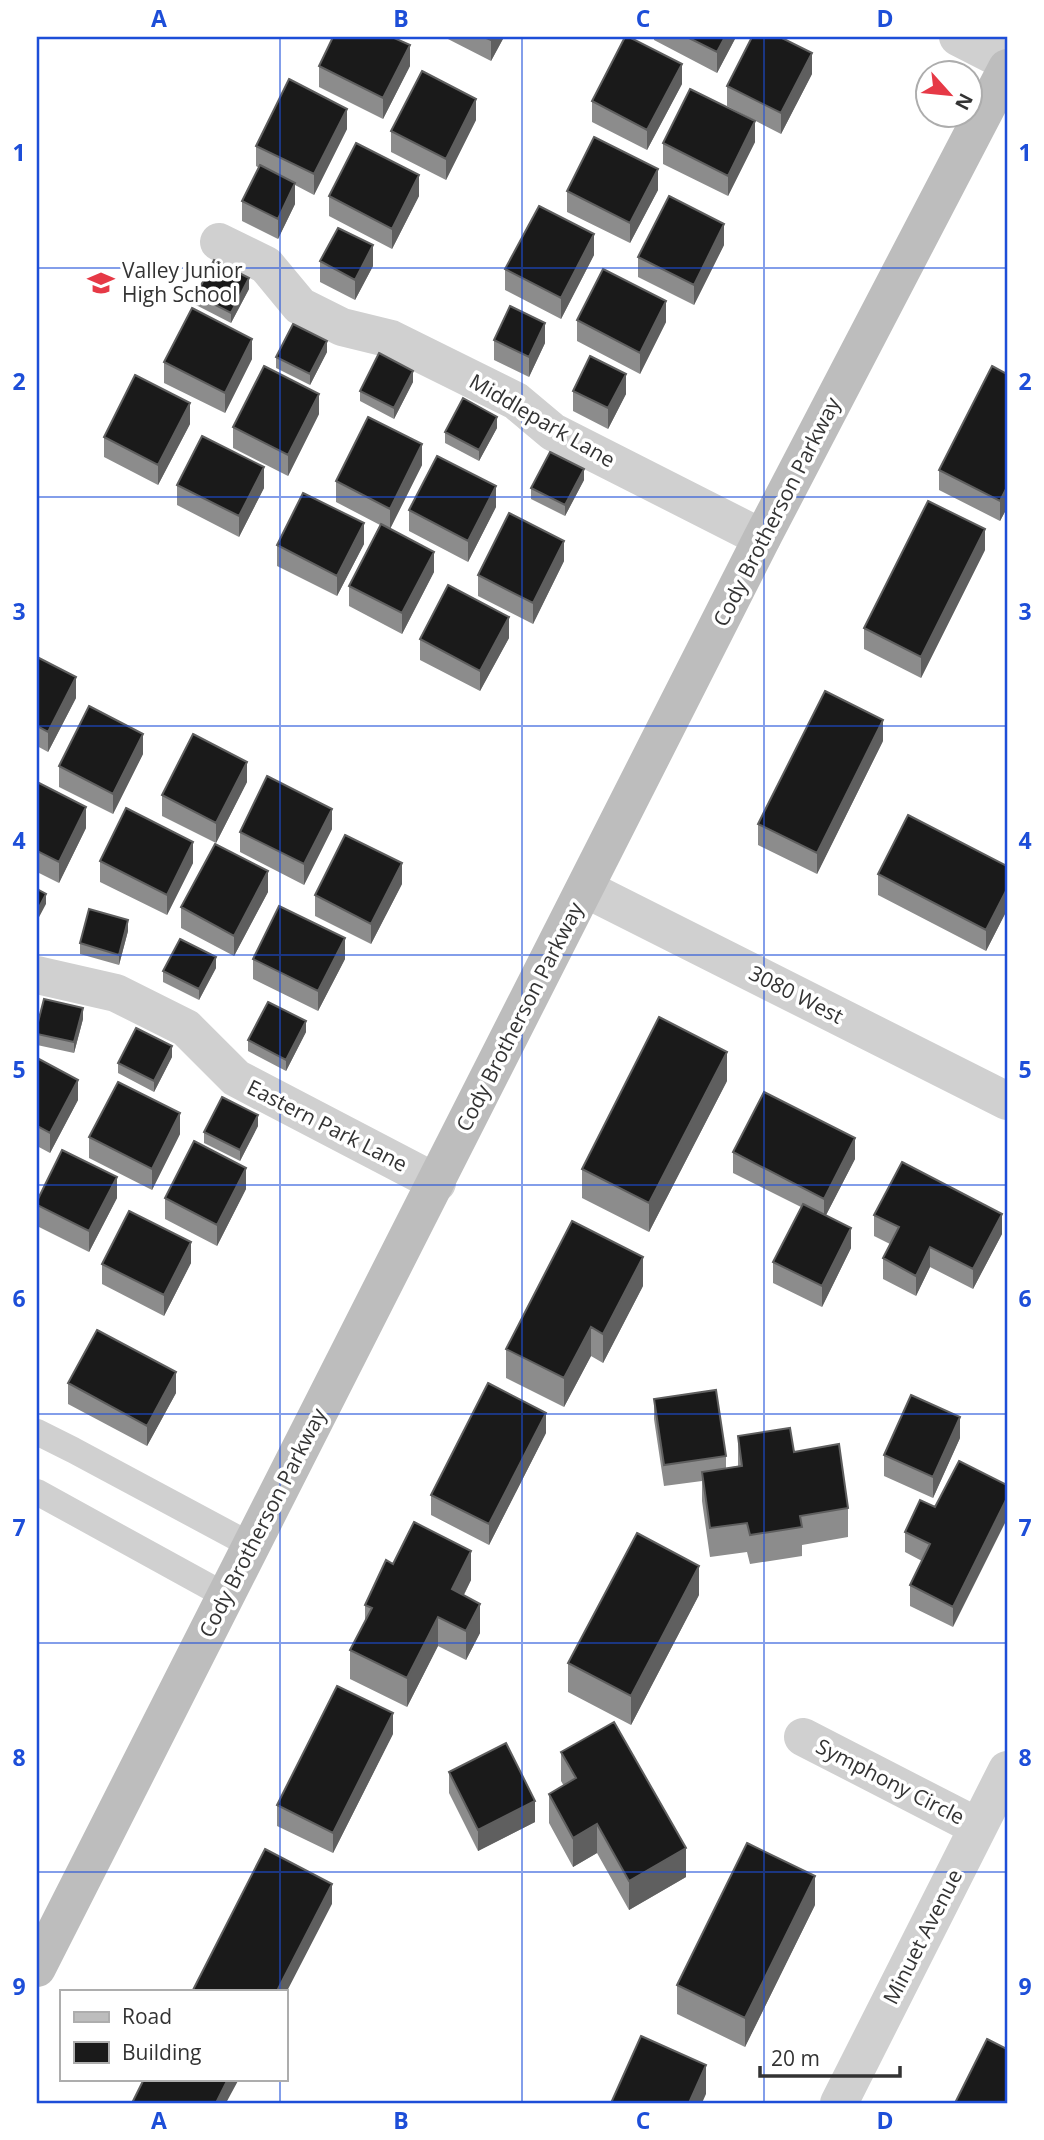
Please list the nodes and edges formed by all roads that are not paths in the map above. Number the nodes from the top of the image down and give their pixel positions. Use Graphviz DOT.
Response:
graph roads {
  1 [pos="958,37"];
  2 [pos="1007,62"];
  3 [pos="1007,68"];
  4 [pos="219,242"];
  5 [pos="762,538"];
  6 [pos="586,889"];
  7 [pos="37,975"];
  8 [pos="1007,1101"];
  9 [pos="437,1182"];
  10 [pos="37,1432"];
  11 [pos="37,1492"];
  12 [pos="251,1546"];
  13 [pos="226,1595"];
  14 [pos="803,1737"];
  15 [pos="1007,1770"];
  16 [pos="978,1827"];
  17 [pos="37,1968"];
  18 [pos="839,2103"];
  1 -- 2 [label="street"];
  3 -- 5 [label="main road, Cody Brotherson Parkway"];
  4 -- 5 [label="street, Middlepark Lane"];
  5 -- 6 [label="main road, Cody Brotherson Parkway"];
  6 -- 8 [label="street, 3080 West"];
  6 -- 9 [label="main road, Cody Brotherson Parkway"];
  7 -- 9 [label="street, Eastern Park Lane"];
  9 -- 12 [label="main road, Cody Brotherson Parkway"];
  10 -- 12 [label="lane"];
  11 -- 13 [label="lane"];
  12 -- 13 [label="main road, Cody Brotherson Parkway"];
  13 -- 17 [label="main road, Cody Brotherson Parkway"];
  14 -- 16 [label="street, Symphony Circle"];
  15 -- 16 [label="street, Minuet Avenue"];
  16 -- 18 [label="street, Minuet Avenue"];
}
